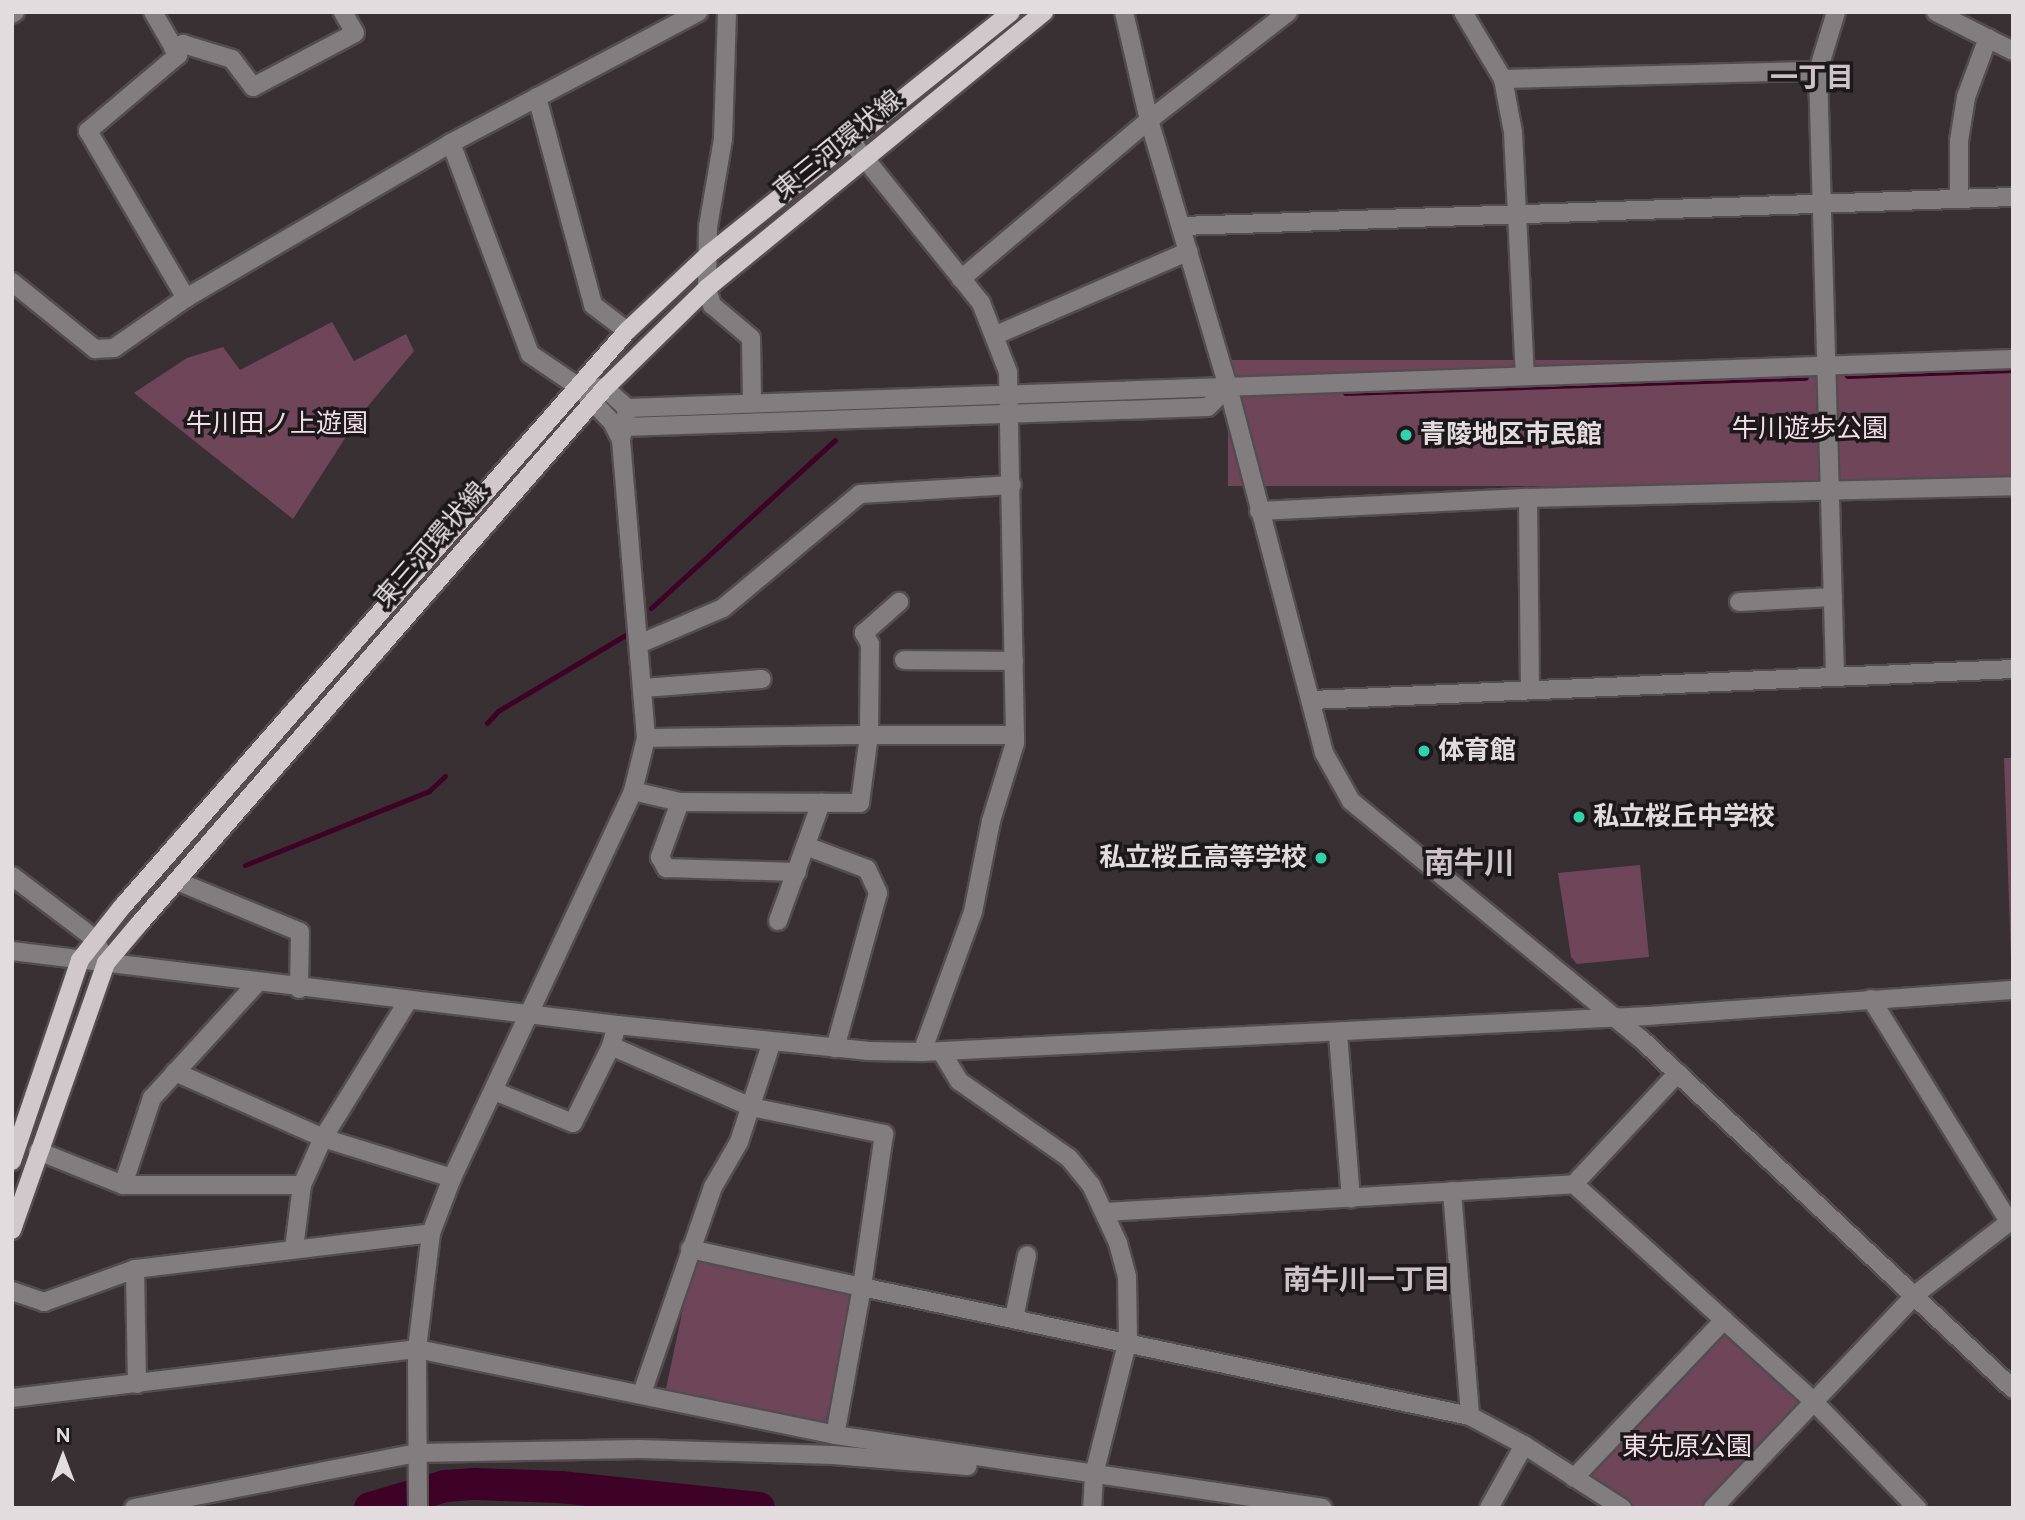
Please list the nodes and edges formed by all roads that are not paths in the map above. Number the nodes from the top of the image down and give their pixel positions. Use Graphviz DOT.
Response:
graph roads {
  1 [pos="153,12"];
  2 [pos="343,12"];
  3 [pos="698,12"];
  4 [pos="727,12"];
  5 [pos="1011,12"];
  6 [pos="1044,12"];
  7 [pos="1124,12"];
  8 [pos="1288,12"];
  9 [pos="1463,12"];
  10 [pos="1836,12"];
  11 [pos="1936,12"];
  12 [pos="1987,38"];
  13 [pos="173,48"];
  14 [pos="2013,51"];
  15 [pos="1818,71"];
  16 [pos="1503,79"];
  17 [pos="537,97"];
  18 [pos="1149,120"];
  19 [pos="850,141"];
  20 [pos="451,143"];
  21 [pos="863,157"];
  22 [pos="1959,197"];
  23 [pos="2013,197"];
  24 [pos="1824,204"];
  25 [pos="1519,214"];
  26 [pos="1182,226"];
  27 [pos="1189,251"];
  28 [pos="708,256"];
  29 [pos="961,279"];
  30 [pos="12,282"];
  31 [pos="706,288"];
  32 [pos="187,299"];
  33 [pos="627,331"];
  34 [pos="996,335"];
  35 [pos="2013,359"];
  36 [pos="1829,365"];
  37 [pos="1525,374"];
  38 [pos="577,386"];
  39 [pos="1228,387"];
  40 [pos="605,388"];
  41 [pos="1008,396"];
  42 [pos="752,403"];
  43 [pos="593,404"];
  44 [pos="626,408"];
  45 [pos="1009,416"];
  46 [pos="623,434"];
  47 [pos="1012,485"];
  48 [pos="2013,486"];
  49 [pos="1830,492"];
  50 [pos="1528,498"];
  51 [pos="1259,511"];
  52 [pos="1833,597"];
  53 [pos="899,602"];
  54 [pos="1740,602"];
  55 [pos="639,643"];
  56 [pos="904,660"];
  57 [pos="1014,661"];
  58 [pos="2013,669"];
  59 [pos="1835,675"];
  60 [pos="762,679"];
  61 [pos="643,688"];
  62 [pos="1530,690"];
  63 [pos="1312,700"];
  64 [pos="1015,735"];
  65 [pos="869,736"];
  66 [pos="646,738"];
  67 [pos="633,791"];
  68 [pos="680,802"];
  69 [pos="821,803"];
  70 [pos="806,846"];
  71 [pos="797,872"];
  72 [pos="12,876"];
  73 [pos="177,881"];
  74 [pos="778,921"];
  75 [pos="95,939"];
  76 [pos="12,951"];
  77 [pos="80,960"];
  78 [pos="106,963"];
  79 [pos="256,984"];
  80 [pos="299,989"];
  81 [pos="2013,990"];
  82 [pos="1871,999"];
  83 [pos="408,1001"];
  84 [pos="531,1016"];
  85 [pos="1615,1017"];
  86 [pos="617,1025"];
  87 [pos="1338,1034"];
  88 [pos="772,1041"];
  89 [pos="611,1045"];
  90 [pos="835,1048"];
  91 [pos="941,1051"];
  92 [pos="922,1052"];
  93 [pos="175,1072"];
  94 [pos="1678,1073"];
  95 [pos="494,1091"];
  96 [pos="751,1107"];
  97 [pos="323,1138"];
  98 [pos="38,1151"];
  99 [pos="12,1161"];
  100 [pos="452,1178"];
  101 [pos="1574,1184"];
  102 [pos="123,1185"];
  103 [pos="302,1185"];
  104 [pos="1452,1191"];
  105 [pos="1350,1198"];
  106 [pos="1106,1212"];
  107 [pos="2010,1220"];
  108 [pos="12,1230"];
  109 [pos="431,1233"];
  110 [pos="294,1249"];
  111 [pos="690,1249"];
  112 [pos="1027,1255"];
  113 [pos="135,1269"];
  114 [pos="862,1287"];
  115 [pos="12,1291"];
  116 [pos="1916,1294"];
  117 [pos="1014,1318"];
  118 [pos="1724,1320"];
  119 [pos="1128,1340"];
  120 [pos="417,1349"];
  121 [pos="136,1384"];
  122 [pos="2013,1389"];
  123 [pos="642,1393"];
  124 [pos="12,1398"];
  125 [pos="1814,1402"];
  126 [pos="1470,1416"];
  127 [pos="835,1435"];
  128 [pos="1524,1445"];
  129 [pos="416,1458"];
  130 [pos="1574,1478"];
  131 [pos="1093,1479"];
  132 [pos="134,1508"];
  133 [pos="418,1508"];
  134 [pos="1092,1508"];
  135 [pos="1323,1508"];
  136 [pos="1489,1508"];
  137 [pos="1622,1508"];
  138 [pos="1713,1508"];
  139 [pos="1917,1508"];
  1 -- 13 [label="street"];
  2 -- 13 [label="street"];
  3 -- 17 [label="street"];
  4 -- 28 [label="street"];
  5 -- 19 [label="main road, 東三河環状線"];
  6 -- 21 [label="main road, 東三河環状線"];
  7 -- 18 [label="street"];
  8 -- 18 [label="street"];
  9 -- 16 [label="street"];
  10 -- 15 [label="street"];
  11 -- 12 [label="street"];
  12 -- 14 [label="street"];
  12 -- 22 [label="street"];
  13 -- 32 [label="street"];
  15 -- 16 [label="street"];
  15 -- 24 [label="street"];
  16 -- 25 [label="street"];
  17 -- 20 [label="street"];
  17 -- 33 [label="street"];
  18 -- 26 [label="street"];
  18 -- 29 [label="street"];
  19 -- 21 [label="street"];
  19 -- 28 [label="main road, 東三河環状線"];
  20 -- 32 [label="street"];
  20 -- 38 [label="street"];
  21 -- 29 [label="street"];
  21 -- 31 [label="main road, 東三河環状線"];
  22 -- 23 [label="street"];
  22 -- 24 [label="street"];
  24 -- 25 [label="street"];
  24 -- 36 [label="street"];
  25 -- 26 [label="street"];
  25 -- 37 [label="street"];
  26 -- 27 [label="street"];
  27 -- 34 [label="street"];
  27 -- 39 [label="street"];
  28 -- 31 [label="street"];
  28 -- 33 [label="main road, 東三河環状線"];
  29 -- 34 [label="street"];
  30 -- 32 [label="street"];
  31 -- 40 [label="main road, 東三河環状線"];
  31 -- 42 [label="street"];
  33 -- 38 [label="main road, 東三河環状線"];
  34 -- 41 [label="street"];
  35 -- 36 [label="street"];
  36 -- 37 [label="street"];
  36 -- 49 [label="street"];
  37 -- 39 [label="street"];
  38 -- 40 [label="street"];
  38 -- 43 [label="street"];
  38 -- 75 [label="main road, 東三河環状線"];
  39 -- 41 [label="street"];
  39 -- 45 [label="street"];
  39 -- 51 [label="street"];
  40 -- 43 [label="main road, 東三河環状線"];
  40 -- 44 [label="street"];
  41 -- 42 [label="street"];
  41 -- 45 [label="street"];
  42 -- 44 [label="street"];
  43 -- 46 [label="street"];
  43 -- 73 [label="main road, 東三河環状線"];
  44 -- 46 [label="street"];
  45 -- 46 [label="street"];
  45 -- 47 [label="street"];
  46 -- 55 [label="street"];
  47 -- 55 [label="street"];
  47 -- 57 [label="street"];
  48 -- 49 [label="street"];
  49 -- 50 [label="street"];
  49 -- 52 [label="street"];
  50 -- 51 [label="street"];
  50 -- 62 [label="street"];
  51 -- 63 [label="street"];
  52 -- 54 [label="street"];
  52 -- 59 [label="street"];
  53 -- 65 [label="street"];
  55 -- 61 [label="street"];
  56 -- 57 [label="street"];
  57 -- 64 [label="street"];
  58 -- 59 [label="street"];
  59 -- 62 [label="street"];
  60 -- 61 [label="street"];
  61 -- 66 [label="street"];
  62 -- 63 [label="street"];
  63 -- 85 [label="street"];
  64 -- 65 [label="street"];
  64 -- 92 [label="street"];
  65 -- 66 [label="street"];
  65 -- 69 [label="street"];
  66 -- 67 [label="street"];
  67 -- 68 [label="street"];
  67 -- 84 [label="street"];
  68 -- 69 [label="street"];
  68 -- 71 [label="street"];
  69 -- 70 [label="street"];
  70 -- 71 [label="street"];
  70 -- 90 [label="street"];
  71 -- 74 [label="street"];
  72 -- 75 [label="street"];
  73 -- 78 [label="main road, 東三河環状線"];
  73 -- 80 [label="street"];
  75 -- 77 [label="main road, 東三河環状線"];
  75 -- 78 [label="street"];
  76 -- 77 [label="street"];
  77 -- 78 [label="street"];
  77 -- 99 [label="main road, 東三河環状線"];
  78 -- 79 [label="street"];
  78 -- 98 [label="main road, 東三河環状線"];
  79 -- 80 [label="street"];
  79 -- 93 [label="street"];
  80 -- 83 [label="street"];
  81 -- 82 [label="street"];
  82 -- 85 [label="street"];
  82 -- 107 [label="street"];
  83 -- 84 [label="street"];
  83 -- 97 [label="street"];
  84 -- 86 [label="street"];
  84 -- 95 [label="street"];
  85 -- 87 [label="street"];
  85 -- 94 [label="street"];
  86 -- 88 [label="street"];
  86 -- 89 [label="street"];
  87 -- 91 [label="street"];
  87 -- 105 [label="street"];
  88 -- 90 [label="street"];
  88 -- 96 [label="street"];
  89 -- 95 [label="street"];
  89 -- 96 [label="street"];
  90 -- 92 [label="street"];
  91 -- 92 [label="street"];
  91 -- 106 [label="street"];
  93 -- 97 [label="street"];
  93 -- 102 [label="street"];
  94 -- 101 [label="street"];
  94 -- 116 [label="street"];
  95 -- 100 [label="street"];
  96 -- 111 [label="street"];
  96 -- 114 [label="street"];
  97 -- 100 [label="street"];
  97 -- 103 [label="street"];
  98 -- 102 [label="street"];
  98 -- 108 [label="main road, 東三河環状線"];
  100 -- 109 [label="street"];
  101 -- 104 [label="street"];
  101 -- 118 [label="street"];
  102 -- 103 [label="street"];
  103 -- 110 [label="street"];
  104 -- 105 [label="street"];
  104 -- 126 [label="street"];
  105 -- 106 [label="street"];
  106 -- 119 [label="street"];
  107 -- 116 [label="street"];
  109 -- 110 [label="street"];
  109 -- 120 [label="street"];
  110 -- 113 [label="street"];
  111 -- 114 [label="street"];
  111 -- 123 [label="street"];
  112 -- 117 [label="street"];
  113 -- 115 [label="street"];
  113 -- 121 [label="street"];
  114 -- 117 [label="street"];
  114 -- 127 [label="street"];
  116 -- 122 [label="street"];
  116 -- 125 [label="street"];
  117 -- 119 [label="street"];
  118 -- 125 [label="street"];
  118 -- 130 [label="street"];
  119 -- 126 [label="street"];
  119 -- 131 [label="street"];
  120 -- 121 [label="street"];
  120 -- 123 [label="street"];
  120 -- 129 [label="street"];
  121 -- 124 [label="street"];
  123 -- 127 [label="street"];
  125 -- 138 [label="street"];
  125 -- 139 [label="street"];
  126 -- 128 [label="street"];
  127 -- 131 [label="street"];
  128 -- 130 [label="street"];
  128 -- 136 [label="street"];
  129 -- 131 [label="street"];
  129 -- 132 [label="street"];
  129 -- 133 [label="street"];
  130 -- 137 [label="street"];
  131 -- 134 [label="street"];
  131 -- 135 [label="street"];
}
